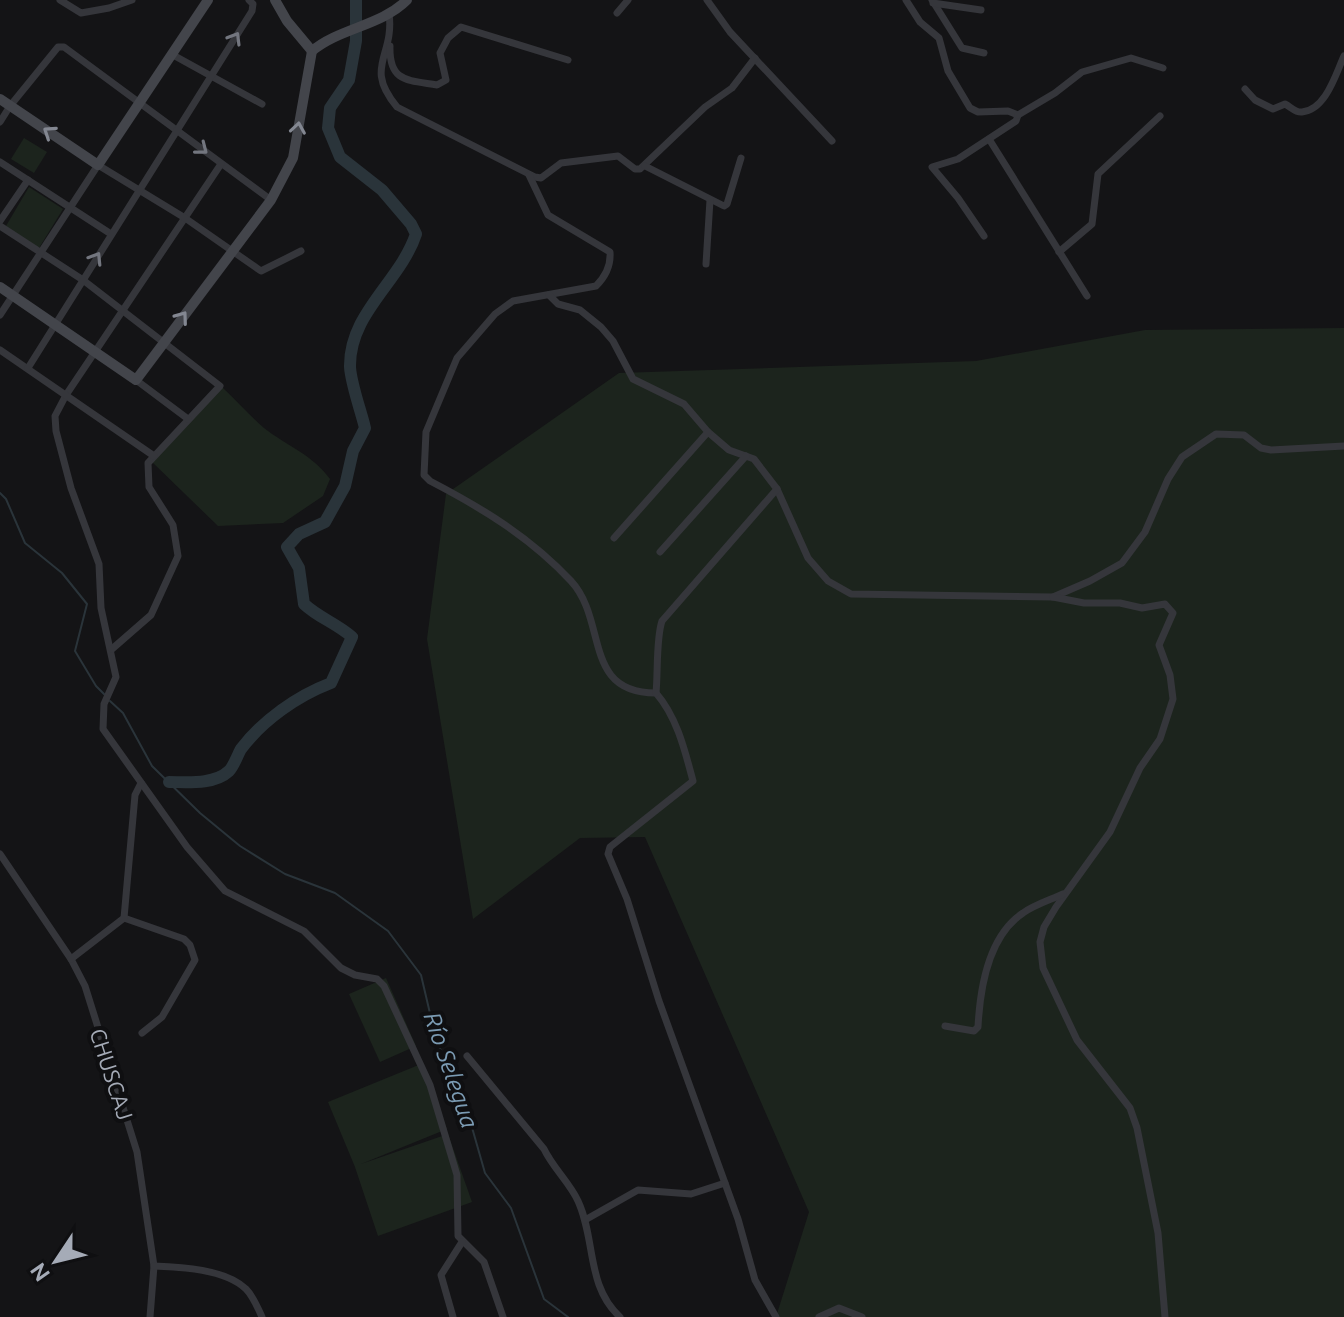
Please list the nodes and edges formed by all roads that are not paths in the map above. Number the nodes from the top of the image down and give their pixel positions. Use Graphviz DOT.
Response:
graph roads {
  1 [pos="60,0"];
  2 [pos="132,0"];
  3 [pos="208,0"];
  4 [pos="249,0"];
  5 [pos="275,0"];
  6 [pos="407,0"];
  7 [pos="628,0"];
  8 [pos="707,0"];
  9 [pos="906,0"];
  10 [pos="932,2"];
  11 [pos="981,10"];
  12 [pos="617,13"];
  13 [pos="385,15"];
  14 [pos="390,31"];
  15 [pos="312,51"];
  16 [pos="984,53"];
  17 [pos="173,55"];
  18 [pos="1344,56"];
  19 [pos="755,58"];
  20 [pos="568,60"];
  21 [pos="1163,68"];
  22 [pos="212,77"];
  23 [pos="1245,89"];
  24 [pos="0,99"];
  25 [pos="140,102"];
  26 [pos="262,104"];
  27 [pos="10,106"];
  28 [pos="1018,115"];
  29 [pos="1160,116"];
  30 [pos="0,122"];
  31 [pos="178,130"];
  32 [pos="989,139"];
  33 [pos="832,141"];
  34 [pos="741,158"];
  35 [pos="0,162"];
  36 [pos="221,164"];
  37 [pos="98,165"];
  38 [pos="645,166"];
  39 [pos="529,175"];
  40 [pos="28,180"];
  41 [pos="140,190"];
  42 [pos="271,200"];
  43 [pos="710,200"];
  44 [pos="71,209"];
  45 [pos="185,218"];
  46 [pos="0,224"];
  47 [pos="111,234"];
  48 [pos="984,236"];
  49 [pos="231,250"];
  50 [pos="301,251"];
  51 [pos="42,252"];
  52 [pos="1059,252"];
  53 [pos="706,264"];
  54 [pos="83,280"];
  55 [pos="0,287"];
  56 [pos="13,295"];
  57 [pos="549,295"];
  58 [pos="1087,296"];
  59 [pos="123,309"];
  60 [pos="0,315"];
  61 [pos="54,324"];
  62 [pos="165,341"];
  63 [pos="0,350"];
  64 [pos="94,353"];
  65 [pos="28,368"];
  66 [pos="136,380"];
  67 [pos="66,395"];
  68 [pos="188,419"];
  69 [pos="708,432"];
  70 [pos="1344,446"];
  71 [pos="154,456"];
  72 [pos="746,456"];
  73 [pos="777,489"];
  74 [pos="614,538"];
  75 [pos="660,552"];
  76 [pos="1053,597"];
  77 [pos="112,649"];
  78 [pos="656,693"];
  79 [pos="141,783"];
  80 [pos="0,854"];
  81 [pos="1067,893"];
  82 [pos="124,918"];
  83 [pos="71,959"];
  84 [pos="945,1026"];
  85 [pos="142,1033"];
  86 [pos="467,1056"];
  87 [pos="725,1183"];
  88 [pos="585,1220"];
  89 [pos="462,1242"];
  90 [pos="154,1266"];
  91 [pos="150,1317"];
  92 [pos="262,1317"];
  93 [pos="453,1317"];
  94 [pos="503,1317"];
  95 [pos="620,1317"];
  96 [pos="776,1317"];
  97 [pos="819,1317"];
  98 [pos="862,1317"];
  99 [pos="1165,1317"];
  1 -- 2 [label="street"];
  3 -- 17 [label="main road"];
  22 -- 4 [label="street, one-way"];
  5 -- 15 [label="main road"];
  6 -- 13 [label="main road"];
  7 -- 12 [label="street"];
  8 -- 19 [label="street"];
  9 -- 28 [label="street"];
  10 -- 11 [label="street"];
  10 -- 16 [label="street"];
  13 -- 14 [label="street"];
  13 -- 15 [label="main road"];
  14 -- 20 [label="street"];
  14 -- 39 [label="street"];
  42 -- 15 [label="main road, one-way"];
  17 -- 22 [label="street"];
  17 -- 25 [label="main road"];
  18 -- 23 [label="street"];
  19 -- 33 [label="street"];
  19 -- 38 [label="street"];
  21 -- 28 [label="street"];
  22 -- 26 [label="street"];
  22 -- 31 [label="street"];
  24 -- 27 [label="main road"];
  25 -- 27 [label="street"];
  25 -- 31 [label="street"];
  25 -- 37 [label="main road"];
  27 -- 30 [label="street"];
  37 -- 27 [label="main road, one-way"];
  28 -- 32 [label="street"];
  29 -- 52 [label="street"];
  31 -- 36 [label="street, one-way"];
  31 -- 41 [label="street"];
  32 -- 48 [label="street"];
  32 -- 52 [label="street"];
  34 -- 43 [label="street"];
  35 -- 40 [label="street"];
  36 -- 42 [label="street"];
  36 -- 45 [label="street"];
  37 -- 41 [label="street"];
  37 -- 44 [label="street"];
  38 -- 39 [label="street"];
  38 -- 43 [label="street"];
  39 -- 57 [label="street"];
  40 -- 44 [label="street"];
  40 -- 46 [label="street"];
  41 -- 45 [label="street"];
  41 -- 47 [label="street"];
  42 -- 49 [label="main road"];
  43 -- 53 [label="street"];
  44 -- 47 [label="street"];
  44 -- 51 [label="street"];
  45 -- 49 [label="street"];
  45 -- 59 [label="street"];
  46 -- 51 [label="street"];
  54 -- 47 [label="street, one-way"];
  49 -- 50 [label="street"];
  62 -- 49 [label="main road, one-way"];
  51 -- 54 [label="street"];
  51 -- 56 [label="street"];
  52 -- 58 [label="street"];
  54 -- 59 [label="street"];
  54 -- 61 [label="street"];
  55 -- 56 [label="main road"];
  56 -- 60 [label="street"];
  56 -- 61 [label="main road"];
  57 -- 69 [label="street"];
  57 -- 78 [label="street"];
  59 -- 62 [label="street"];
  59 -- 64 [label="street"];
  61 -- 64 [label="main road"];
  61 -- 65 [label="street"];
  62 -- 66 [label="main road"];
  62 -- 68 [label="street"];
  63 -- 65 [label="street"];
  64 -- 66 [label="main road"];
  64 -- 67 [label="street"];
  65 -- 67 [label="street"];
  66 -- 68 [label="street"];
  67 -- 71 [label="street"];
  67 -- 77 [label="street"];
  68 -- 71 [label="street"];
  69 -- 72 [label="street"];
  69 -- 74 [label="street"];
  70 -- 76 [label="street"];
  71 -- 77 [label="street"];
  72 -- 73 [label="street"];
  72 -- 75 [label="street"];
  73 -- 76 [label="street"];
  73 -- 78 [label="street"];
  76 -- 81 [label="street"];
  77 -- 79 [label="street"];
  78 -- 87 [label="street"];
  79 -- 82 [label="street"];
  79 -- 89 [label="street"];
  80 -- 83 [label="street, CHUSCAJ"];
  81 -- 84 [label="street"];
  81 -- 99 [label="street"];
  82 -- 83 [label="street"];
  82 -- 85 [label="street"];
  83 -- 90 [label="street, CHUSCAJ"];
  86 -- 88 [label="street"];
  87 -- 88 [label="street"];
  87 -- 96 [label="street"];
  88 -- 95 [label="street"];
  89 -- 93 [label="street"];
  89 -- 94 [label="street"];
  90 -- 91 [label="street, CHUSCAJ"];
  90 -- 92 [label="street"];
  97 -- 98 [label="street"];
}
